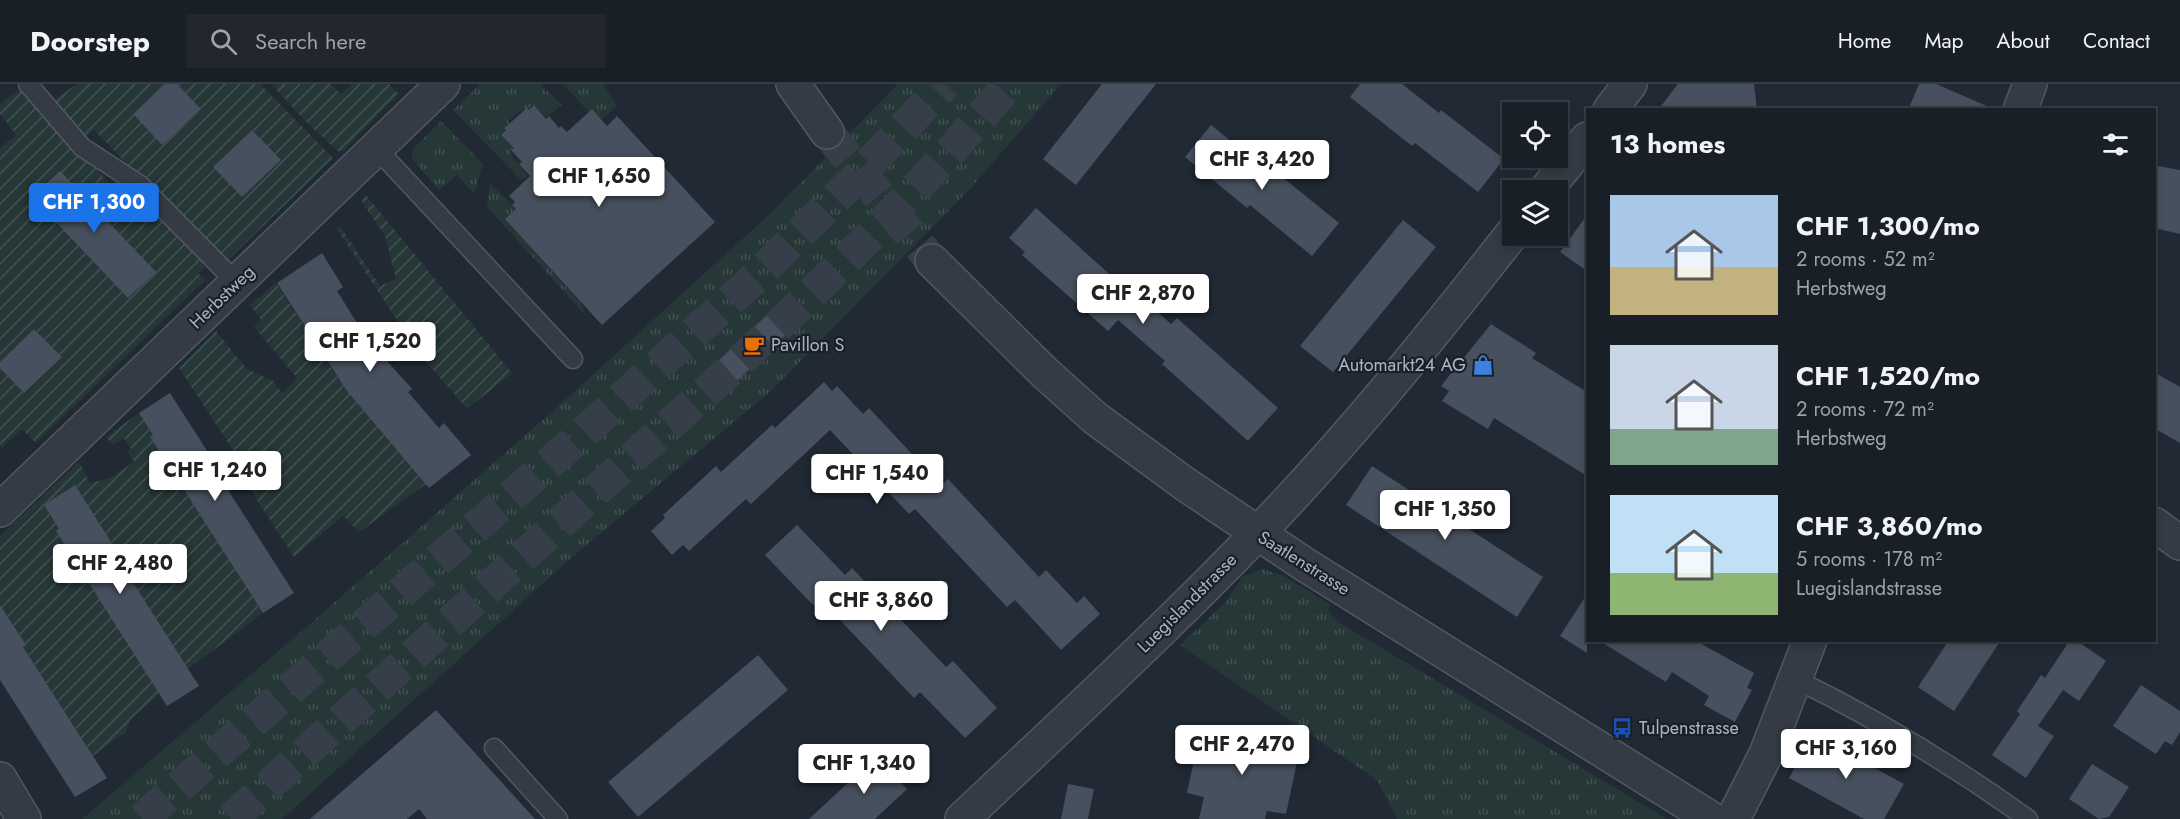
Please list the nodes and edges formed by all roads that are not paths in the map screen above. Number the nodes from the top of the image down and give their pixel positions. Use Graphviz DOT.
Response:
graph roads {
  1 [pos="28,84"];
  2 [pos="443,84"];
  3 [pos="794,84"];
  4 [pos="1630,84"];
  5 [pos="2030,84"];
  6 [pos="1612,108"];
  7 [pos="2021,108"];
  8 [pos="827,132"];
  9 [pos="1586,140"];
  10 [pos="376,148"];
  11 [pos="1554,180"];
  12 [pos="1502,246"];
  13 [pos="932,261"];
  14 [pos="237,283"];
  15 [pos="573,359"];
  16 [pos="0,510"];
  17 [pos="2156,525"];
  18 [pos="1257,534"];
  19 [pos="2180,543"];
  20 [pos="1809,642"];
  21 [pos="1795,679"];
  22 [pos="494,748"];
  23 [pos="0,779"];
  24 [pos="24,819"];
  25 [pos="558,819"];
  26 [pos="962,819"];
  27 [pos="1712,819"];
  28 [pos="1733,819"];
  29 [pos="2028,819"];
  1 -- 14 [label="lane"];
  2 -- 10 [label="street, Herbstweg"];
  3 -- 8 [label="street"];
  4 -- 6 [label="street"];
  5 -- 7 [label="street"];
  9 -- 11 [label="street"];
  10 -- 14 [label="street, Herbstweg"];
  10 -- 15 [label="lane"];
  12 -- 18 [label="street, Luegislandstrasse"];
  13 -- 18 [label="street, Saatlenstrasse"];
  14 -- 16 [label="street, Herbstweg"];
  17 -- 19 [label="street"];
  18 -- 26 [label="street, Luegislandstrasse"];
  18 -- 27 [label="street, Saatlenstrasse"];
  20 -- 21 [label="street"];
  21 -- 28 [label="street"];
  21 -- 29 [label="lane"];
  22 -- 25 [label="lane"];
  23 -- 24 [label="street"];
}
